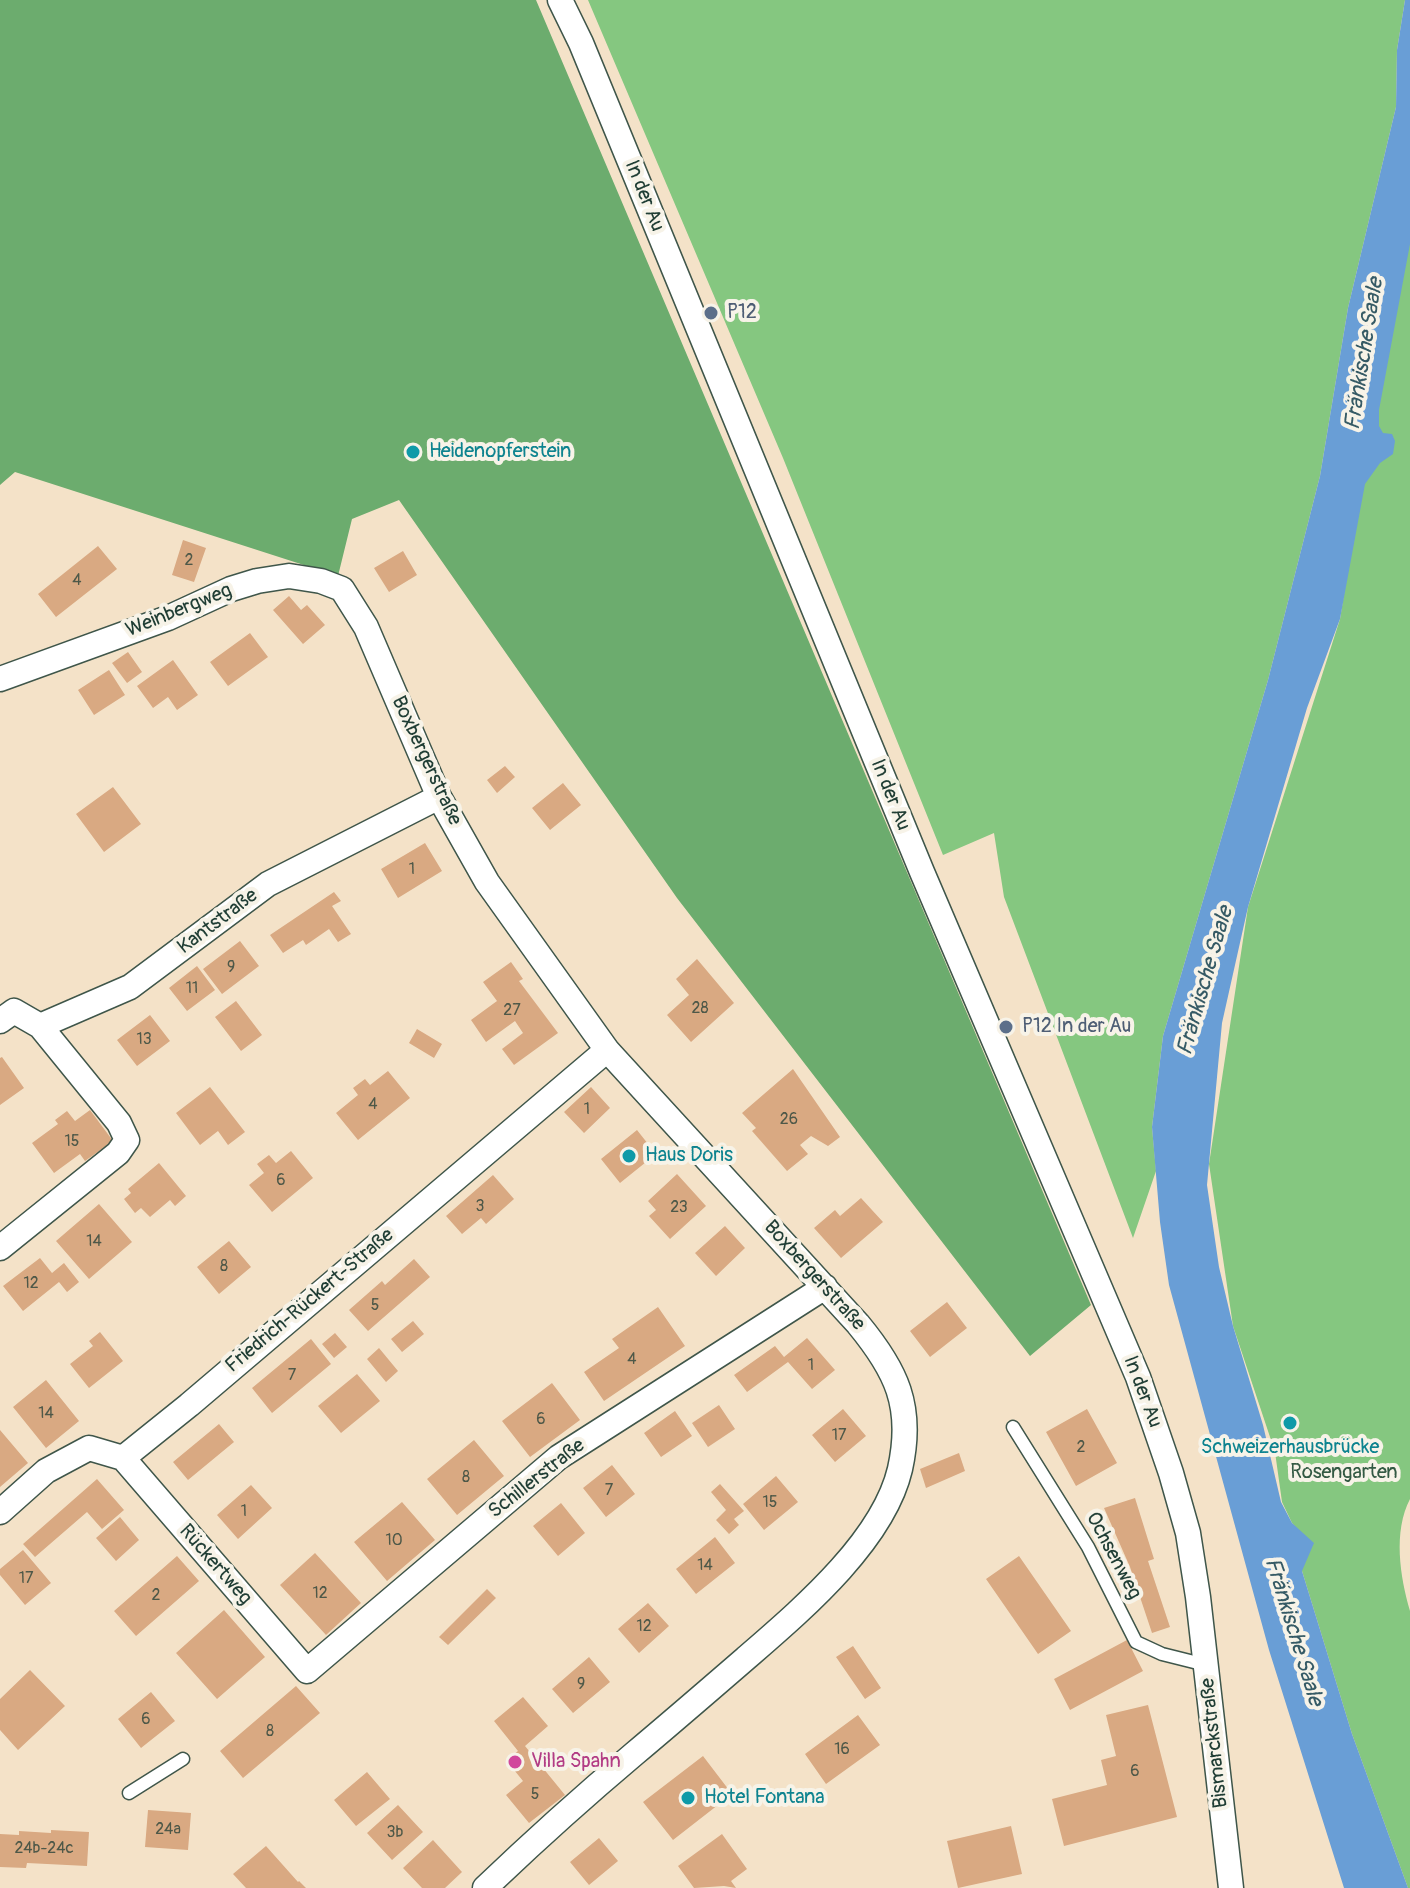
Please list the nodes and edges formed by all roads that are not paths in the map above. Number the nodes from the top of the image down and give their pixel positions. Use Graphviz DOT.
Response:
graph roads {
  1 [pos="560,0"];
  2 [pos="354,607"];
  3 [pos="0,679"];
  4 [pos="439,797"];
  5 [pos="0,1021"];
  6 [pos="40,1026"];
  7 [pos="607,1050"];
  8 [pos="0,1248"];
  9 [pos="825,1287"];
  10 [pos="1013,1427"];
  11 [pos="123,1458"];
  12 [pos="0,1512"];
  13 [pos="1198,1597"];
  14 [pos="1206,1665"];
  15 [pos="307,1671"];
  16 [pos="183,1759"];
  17 [pos="129,1793"];
  18 [pos="485,1888"];
  19 [pos="1231,1888"];
  1 -- 13 [label="street, In der Au"];
  2 -- 3 [label="street, Weinbergweg"];
  2 -- 4 [label="street, Boxbergerstraße"];
  4 -- 6 [label="street, Kantstraße"];
  4 -- 7 [label="street, Boxbergerstraße"];
  5 -- 6 [label="street"];
  6 -- 8 [label="street"];
  7 -- 9 [label="street, Boxbergerstraße"];
  7 -- 11 [label="street, Friedrich-Rückert-Straße"];
  9 -- 15 [label="street, Schillerstraße"];
  9 -- 18 [label="street, Boxbergerstraße"];
  10 -- 14 [label="lane, Ochsenweg"];
  11 -- 12 [label="street"];
  11 -- 15 [label="street, Rückertweg"];
  13 -- 14 [label="street, Bismarckstraße"];
  14 -- 19 [label="street, Bismarckstraße"];
  16 -- 17 [label="lane"];
}
